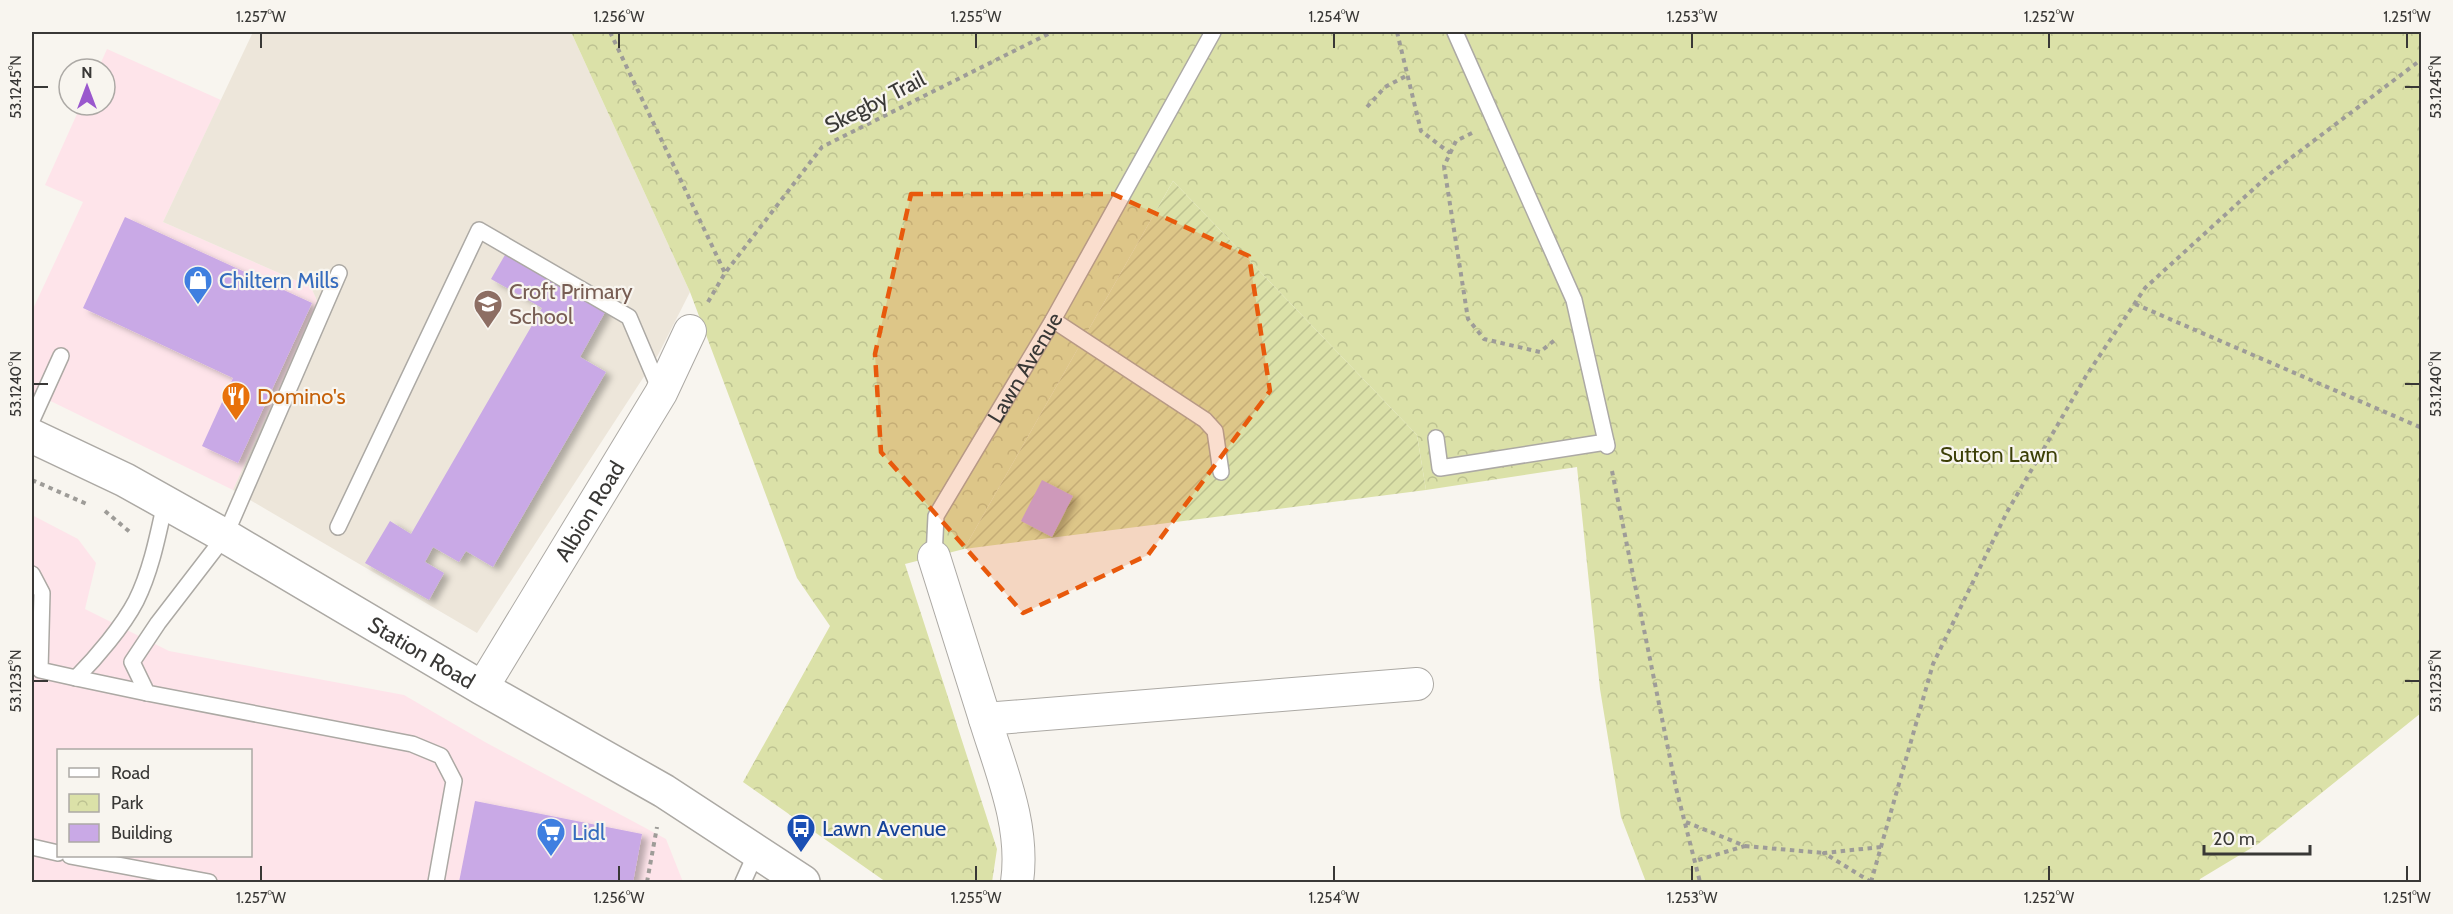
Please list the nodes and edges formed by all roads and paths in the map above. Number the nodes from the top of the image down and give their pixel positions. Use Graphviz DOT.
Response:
graph roads {
  1 [pos="610,32"];
  2 [pos="1052,32"];
  3 [pos="1213,32"];
  4 [pos="1397,32"];
  5 [pos="1455,32"];
  6 [pos="2421,59"];
  7 [pos="1408,75"];
  8 [pos="1367,108"];
  9 [pos="1494,121"];
  10 [pos="1450,153"];
  11 [pos="339,273"];
  12 [pos="2134,304"];
  13 [pos="1053,320"];
  14 [pos="1579,321"];
  15 [pos="690,331"];
  16 [pos="61,356"];
  17 [pos="661,393"];
  18 [pos="32,420"];
  19 [pos="2421,428"];
  20 [pos="32,436"];
  21 [pos="1436,438"];
  22 [pos="1606,444"];
  23 [pos="1221,472"];
  24 [pos="165,503"];
  25 [pos="338,527"];
  26 [pos="225,536"];
  27 [pos="934,557"];
  28 [pos="32,574"];
  29 [pos="76,678"];
  30 [pos="1417,684"];
  31 [pos="482,688"];
  32 [pos="147,693"];
  33 [pos="985,719"];
  34 [pos="664,791"];
  35 [pos="1685,822"];
  36 [pos="1745,846"];
  37 [pos="32,847"];
  38 [pos="1881,847"];
  39 [pos="757,851"];
  40 [pos="57,853"];
  41 [pos="1824,853"];
  42 [pos="80,857"];
  43 [pos="1695,861"];
  44 [pos="209,882"];
  45 [pos="436,882"];
  46 [pos="647,882"];
  47 [pos="743,882"];
  48 [pos="803,882"];
  49 [pos="1017,882"];
  50 [pos="1700,882"];
  51 [pos="1871,882"];
  1 -- 2 [label="path, Skegby Trail"];
  3 -- 13 [label="lane, Lawn Avenue"];
  4 -- 7 [label="path"];
  5 -- 9 [label="lane"];
  6 -- 12 [label="path"];
  7 -- 8 [label="path"];
  7 -- 10 [label="path"];
  9 -- 10 [label="path"];
  9 -- 14 [label="lane"];
  10 -- 14 [label="path"];
  11 -- 26 [label="lane"];
  12 -- 19 [label="path"];
  12 -- 38 [label="path"];
  13 -- 23 [label="lane"];
  13 -- 27 [label="lane, Lawn Avenue"];
  14 -- 22 [label="lane"];
  15 -- 17 [label="street, Albion Road"];
  16 -- 18 [label="lane"];
  17 -- 25 [label="lane"];
  17 -- 31 [label="street, Albion Road"];
  20 -- 24 [label="street, Station Road"];
  21 -- 22 [label="lane"];
  22 -- 35 [label="path"];
  24 -- 26 [label="street, Station Road"];
  24 -- 29 [label="lane"];
  26 -- 31 [label="street, Station Road"];
  26 -- 32 [label="lane"];
  27 -- 33 [label="street, Lawn Avenue"];
  28 -- 29 [label="lane"];
  29 -- 32 [label="lane"];
  30 -- 33 [label="street"];
  31 -- 34 [label="street, Station Road"];
  32 -- 45 [label="lane"];
  33 -- 49 [label="street, Lawn Avenue"];
  34 -- 39 [label="street, Station Road"];
  34 -- 46 [label="path"];
  35 -- 36 [label="path"];
  35 -- 43 [label="path"];
  36 -- 41 [label="path"];
  36 -- 43 [label="path"];
  37 -- 40 [label="lane"];
  38 -- 41 [label="path"];
  38 -- 51 [label="path"];
  39 -- 47 [label="lane"];
  39 -- 48 [label="street, Station Road"];
  41 -- 51 [label="path"];
  42 -- 44 [label="lane"];
  43 -- 50 [label="path"];
}
